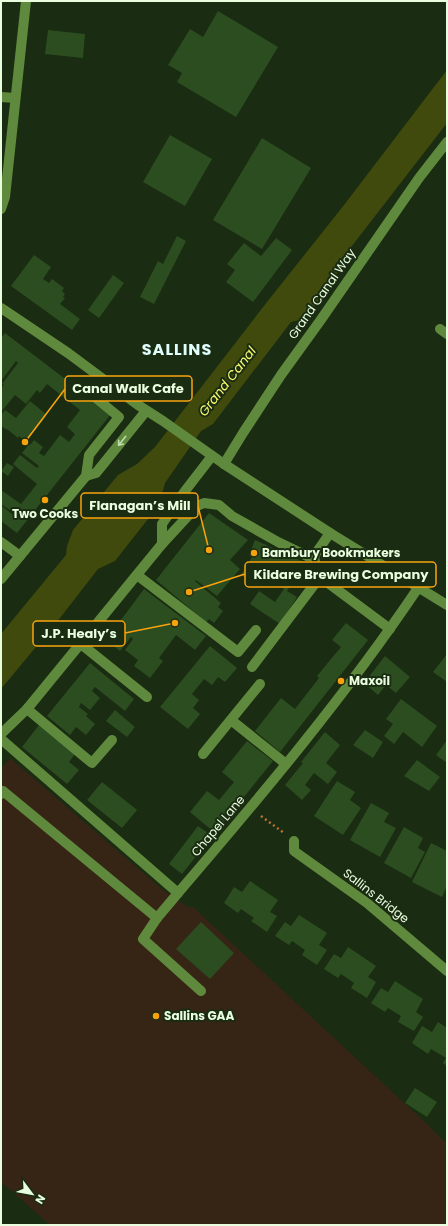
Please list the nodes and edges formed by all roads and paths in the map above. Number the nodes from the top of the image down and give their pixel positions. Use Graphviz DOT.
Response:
graph roads {
  1 [pos="26,1"];
  2 [pos="1,97"];
  3 [pos="15,98"];
  4 [pos="447,142"];
  5 [pos="1,209"];
  6 [pos="1,308"];
  7 [pos="96,398"];
  8 [pos="146,411"];
  9 [pos="212,456"];
  10 [pos="224,464"];
  11 [pos="86,476"];
  12 [pos="330,533"];
  13 [pos="1,542"];
  14 [pos="162,544"];
  15 [pos="20,556"];
  16 [pos="314,556"];
  17 [pos="137,575"];
  18 [pos="320,577"];
  19 [pos="1,579"];
  20 [pos="418,588"];
  21 [pos="447,605"];
  22 [pos="390,629"];
  23 [pos="256,630"];
  24 [pos="81,644"];
  25 [pos="252,667"];
  26 [pos="260,684"];
  27 [pos="147,697"];
  28 [pos="26,709"];
  29 [pos="231,720"];
  30 [pos="1,734"];
  31 [pos="1,739"];
  32 [pos="112,740"];
  33 [pos="203,754"];
  34 [pos="286,764"];
  35 [pos="1,794"];
  36 [pos="251,808"];
  37 [pos="294,841"];
  38 [pos="178,893"];
  39 [pos="157,918"];
  40 [pos="447,971"];
  41 [pos="200,992"];
  1 -- 3 [label="street"];
  2 -- 3 [label="street"];
  3 -- 5 [label="street"];
  4 -- 10 [label="street, Grand Canal Way"];
  6 -- 8 [label="street"];
  7 -- 11 [label="street"];
  8 -- 9 [label="street"];
  8 -- 11 [label="street, one-way"];
  9 -- 10 [label="street"];
  9 -- 14 [label="street"];
  10 -- 12 [label="street"];
  11 -- 15 [label="street"];
  12 -- 16 [label="street"];
  12 -- 20 [label="street"];
  13 -- 15 [label="street"];
  14 -- 16 [label="street"];
  14 -- 17 [label="street"];
  15 -- 19 [label="street"];
  16 -- 18 [label="street"];
  17 -- 23 [label="street"];
  17 -- 24 [label="street"];
  18 -- 22 [label="street"];
  18 -- 25 [label="street"];
  20 -- 21 [label="street"];
  20 -- 22 [label="street, Chapel Lane"];
  22 -- 34 [label="street, Chapel Lane"];
  24 -- 27 [label="street"];
  24 -- 28 [label="street"];
  26 -- 29 [label="street"];
  28 -- 30 [label="street"];
  28 -- 32 [label="street"];
  29 -- 33 [label="street"];
  29 -- 34 [label="street"];
  31 -- 38 [label="street"];
  34 -- 36 [label="street, Chapel Lane"];
  35 -- 39 [label="street"];
  36 -- 37 [label="path"];
  36 -- 38 [label="street, Chapel Lane"];
  37 -- 40 [label="street, Sallins Bridge"];
  38 -- 39 [label="street, Chapel Lane"];
  39 -- 41 [label="street, Chapel Lane"];
}
